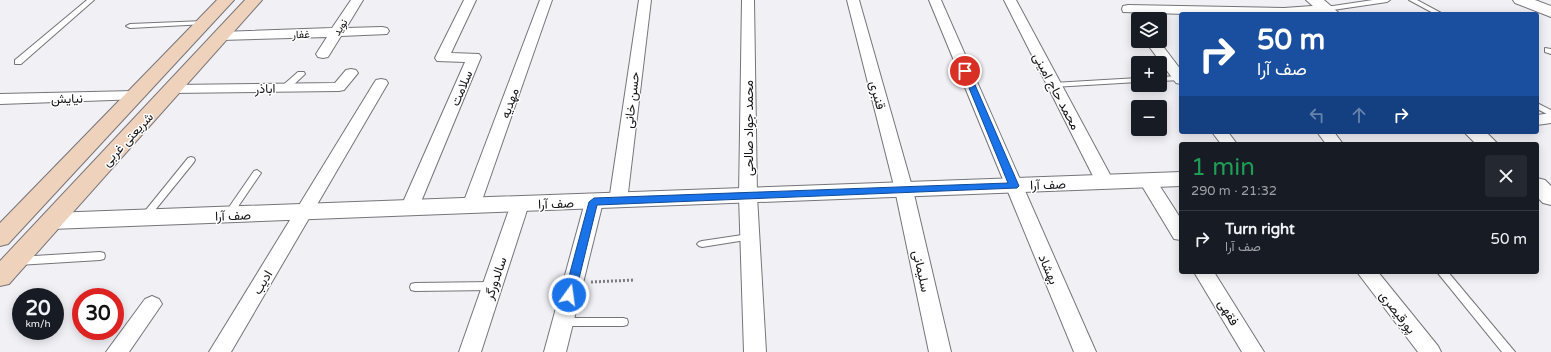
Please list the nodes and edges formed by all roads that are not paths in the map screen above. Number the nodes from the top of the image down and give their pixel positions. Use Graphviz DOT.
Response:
graph roads {
  1 [pos="91,0"];
  2 [pos="226,0"];
  3 [pos="254,0"];
  4 [pos="357,0"];
  5 [pos="470,0"];
  6 [pos="546,0"];
  7 [pos="644,0"];
  8 [pos="748,0"];
  9 [pos="853,0"];
  10 [pos="935,0"];
  11 [pos="1010,0"];
  12 [pos="1172,0"];
  13 [pos="1387,0"];
  14 [pos="1412,0"];
  15 [pos="1521,0"];
  16 [pos="1544,0"];
  17 [pos="1551,3"];
  18 [pos="1125,5"];
  19 [pos="1324,8"];
  20 [pos="1181,10"];
  21 [pos="1233,12"];
  22 [pos="1436,12"];
  23 [pos="1551,12"];
  24 [pos="204,23"];
  25 [pos="130,26"];
  26 [pos="382,31"];
  27 [pos="336,32"];
  28 [pos="221,36"];
  29 [pos="1157,48"];
  30 [pos="323,54"];
  31 [pos="18,62"];
  32 [pos="301,74"];
  33 [pos="351,74"];
  34 [pos="1179,78"];
  35 [pos="1167,79"];
  36 [pos="1179,79"];
  37 [pos="1131,80"];
  38 [pos="381,83"];
  39 [pos="1053,85"];
  40 [pos="285,88"];
  41 [pos="172,89"];
  42 [pos="135,96"];
  43 [pos="0,99"];
  44 [pos="1539,106"];
  45 [pos="1551,114"];
  46 [pos="1551,118"];
  47 [pos="1539,120"];
  48 [pos="1327,134"];
  49 [pos="1476,134"];
  50 [pos="1333,142"];
  51 [pos="1486,142"];
  52 [pos="190,160"];
  53 [pos="257,173"];
  54 [pos="1179,179"];
  55 [pos="1148,180"];
  56 [pos="1105,182"];
  57 [pos="1014,186"];
  58 [pos="1539,187"];
  59 [pos="904,190"];
  60 [pos="748,196"];
  61 [pos="1551,198"];
  62 [pos="618,201"];
  63 [pos="594,202"];
  64 [pos="520,204"];
  65 [pos="471,206"];
  66 [pos="410,209"];
  67 [pos="304,213"];
  68 [pos="228,215"];
  69 [pos="143,219"];
  70 [pos="51,221"];
  71 [pos="4,230"];
  72 [pos="1179,231"];
  73 [pos="749,237"];
  74 [pos="702,244"];
  75 [pos="100,256"];
  76 [pos="15,261"];
  77 [pos="1205,274"];
  78 [pos="1369,274"];
  79 [pos="1444,274"];
  80 [pos="0,277"];
  81 [pos="492,286"];
  82 [pos="415,287"];
  83 [pos="152,304"];
  84 [pos="563,322"];
  85 [pos="623,322"];
  86 [pos="117,352"];
  87 [pos="220,352"];
  88 [pos="470,352"];
  89 [pos="555,352"];
  90 [pos="755,352"];
  91 [pos="940,352"];
  92 [pos="1085,352"];
  93 [pos="1253,352"];
  94 [pos="1430,352"];
  95 [pos="1509,352"];
  1 -- 31 [label="lane"];
  2 -- 24 [label="main road, شریعتی غربی"];
  3 -- 28 [label="main road, شریعتی غربی"];
  4 -- 27 [label="street, نوید"];
  5 -- 66 [label="street, سلامت"];
  6 -- 65 [label="street, مهدیه"];
  7 -- 62 [label="street, حسن خانی"];
  8 -- 60 [label="street, محمد جواد صالحی"];
  9 -- 59 [label="street, قنبری"];
  10 -- 57 [label="street, بهشاد"];
  11 -- 39 [label="street, محمد حاج امینی"];
  12 -- 20 [label="street"];
  13 -- 19 [label="lane"];
  14 -- 22 [label="lane"];
  15 -- 23 [label="street"];
  16 -- 17 [label="street"];
  18 -- 20 [label="street"];
  19 -- 21 [label="street"];
  20 -- 21 [label="street"];
  24 -- 25 [label="lane"];
  24 -- 42 [label="main road, شریعتی غربی"];
  26 -- 27 [label="street, غفار"];
  27 -- 28 [label="street, غفار"];
  27 -- 30 [label="street, نوید"];
  28 -- 41 [label="main road, شریعتی غربی"];
  29 -- 34 [label="street"];
  32 -- 40 [label="lane"];
  33 -- 40 [label="street, اباذر"];
  35 -- 36 [label="lane"];
  37 -- 39 [label="lane"];
  38 -- 67 [label="street, ادیب"];
  39 -- 56 [label="street, محمد حاج امینی"];
  40 -- 41 [label="street, اباذر"];
  41 -- 70 [label="main road, شریعتی غربی"];
  42 -- 43 [label="street, نیایش"];
  42 -- 71 [label="main road, شریعتی غربی"];
  44 -- 45 [label="lane"];
  46 -- 47 [label="street"];
  48 -- 50 [label="street"];
  49 -- 51 [label="street"];
  52 -- 69 [label="lane"];
  53 -- 68 [label="lane"];
  54 -- 55 [label="street, صف آرا"];
  55 -- 56 [label="street, صف آرا"];
  55 -- 72 [label="street"];
  56 -- 57 [label="street, صف آرا"];
  57 -- 59 [label="street, صف آرا"];
  57 -- 92 [label="street, بهشاد"];
  58 -- 61 [label="street"];
  59 -- 60 [label="street, صف آرا"];
  59 -- 91 [label="street, سلیمانی"];
  60 -- 62 [label="street, صف آرا"];
  60 -- 73 [label="street, محمد جواد صالحی"];
  62 -- 63 [label="street, صف آرا"];
  63 -- 64 [label="street, صف آرا"];
  63 -- 84 [label="street"];
  64 -- 65 [label="street, صف آرا"];
  64 -- 81 [label="street, سالدورگر"];
  65 -- 66 [label="street, صف آرا"];
  66 -- 67 [label="street, صف آرا"];
  67 -- 68 [label="street, صف آرا"];
  67 -- 87 [label="street, ادیب"];
  68 -- 69 [label="street, صف آرا"];
  69 -- 70 [label="street, صف آرا"];
  70 -- 76 [label="main road, شریعتی غربی"];
  73 -- 74 [label="lane"];
  73 -- 90 [label="street, محمد جواد صالحی"];
  75 -- 76 [label="lane"];
  76 -- 80 [label="main road, شریعتی غربی"];
  77 -- 93 [label="street, فقهی"];
  78 -- 94 [label="street, پورقیصری"];
  79 -- 95 [label="lane"];
  81 -- 82 [label="lane"];
  81 -- 88 [label="street, سالدورگر"];
  83 -- 86 [label="street"];
  84 -- 85 [label="lane"];
  84 -- 89 [label="street"];
}
